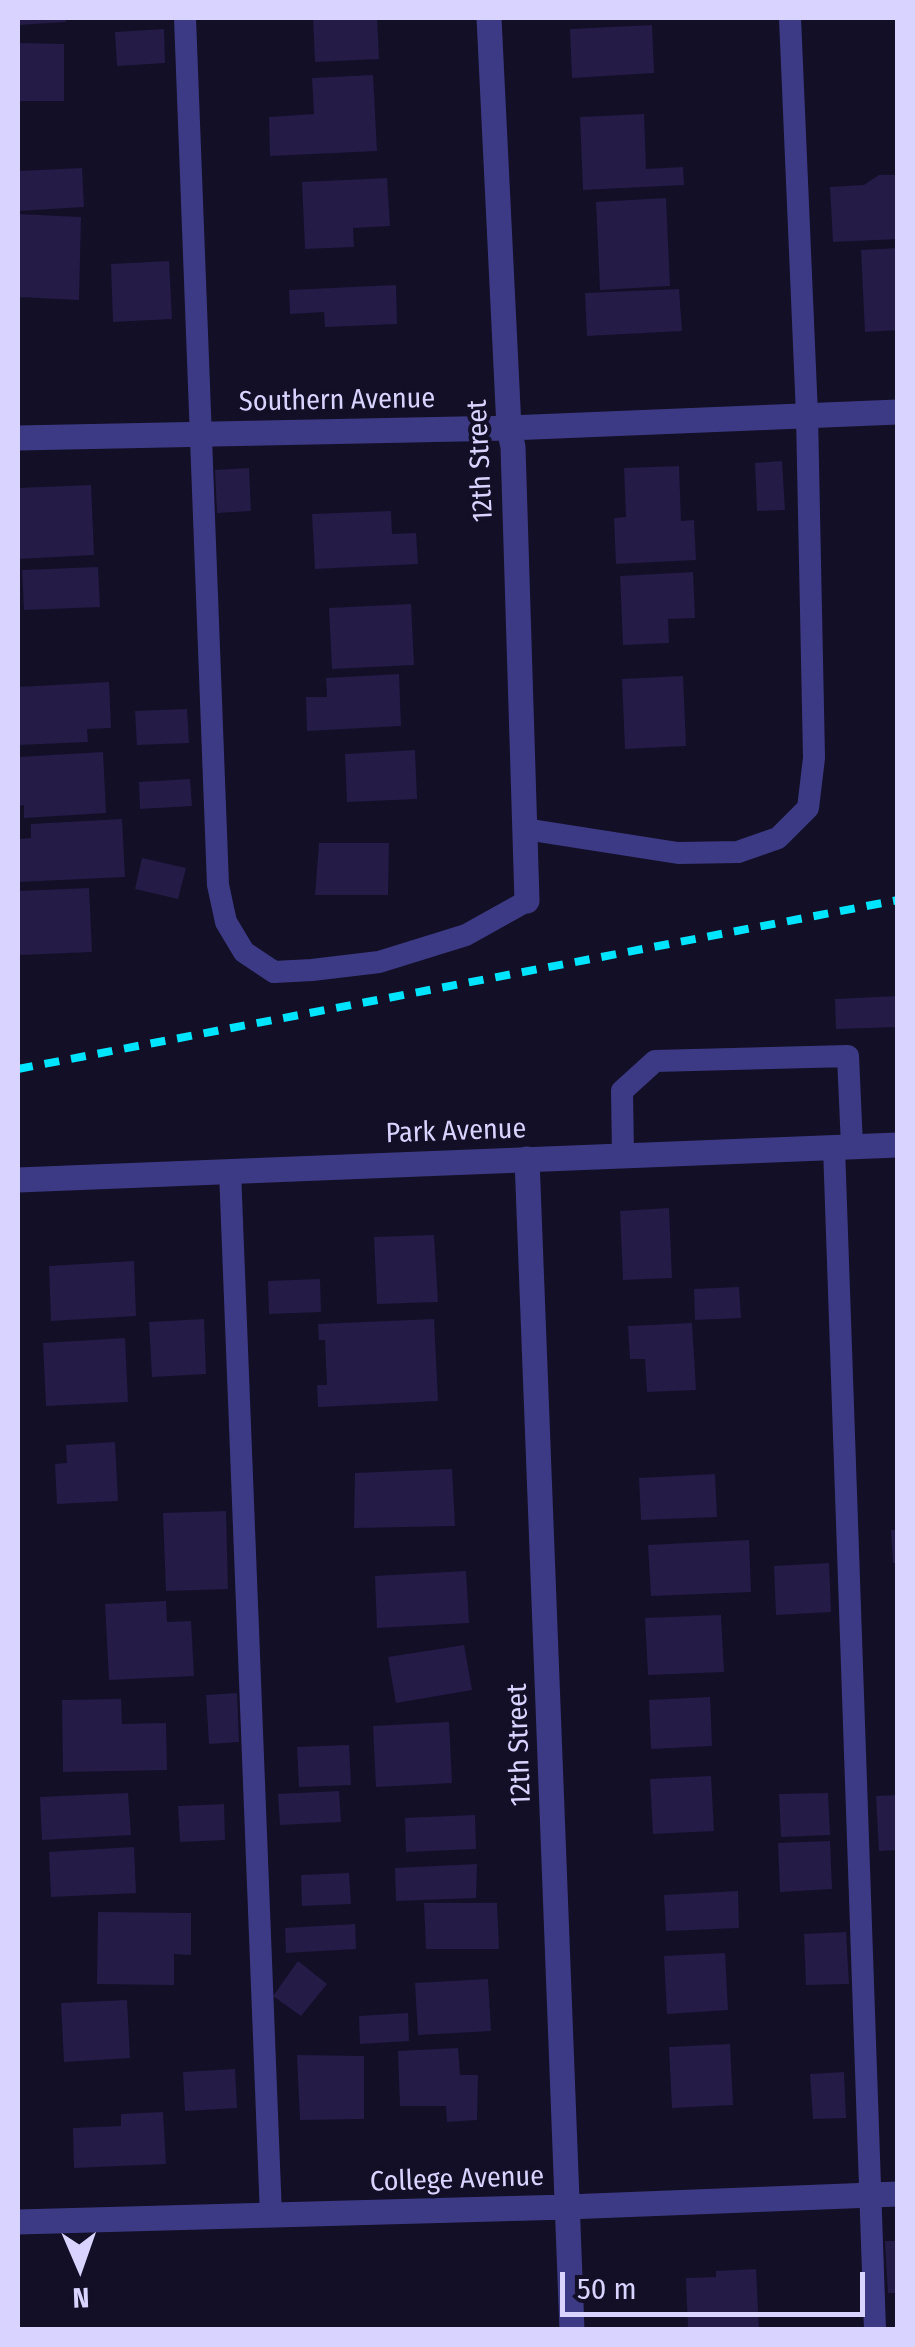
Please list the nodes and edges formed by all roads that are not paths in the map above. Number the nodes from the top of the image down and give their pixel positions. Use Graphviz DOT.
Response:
graph roads {
  1 [pos="184,18"];
  2 [pos="488,18"];
  3 [pos="790,18"];
  4 [pos="898,412"];
  5 [pos="807,415"];
  6 [pos="509,428"];
  7 [pos="202,434"];
  8 [pos="18,438"];
  9 [pos="524,829"];
  10 [pos="527,901"];
  11 [pos="898,1145"];
  12 [pos="843,1147"];
  13 [pos="623,1156"];
  14 [pos="527,1159"];
  15 [pos="230,1171"];
  16 [pos="18,1180"];
  17 [pos="898,2194"];
  18 [pos="870,2195"];
  19 [pos="567,2207"];
  20 [pos="271,2216"];
  21 [pos="18,2222"];
  22 [pos="572,2330"];
  23 [pos="875,2330"];
  1 -- 7 [label="lane"];
  2 -- 6 [label="street, 12th Street"];
  3 -- 5 [label="lane"];
  4 -- 5 [label="street, Southern Avenue"];
  5 -- 6 [label="street, Southern Avenue"];
  5 -- 9 [label="lane"];
  6 -- 7 [label="street, Southern Avenue"];
  6 -- 9 [label="street, 12th Street"];
  7 -- 8 [label="street, Southern Avenue"];
  7 -- 10 [label="lane"];
  9 -- 10 [label="street, 12th Street"];
  11 -- 12 [label="street, Park Avenue"];
  12 -- 13 [label="street, Park Avenue"];
  12 -- 13 [label="lane"];
  12 -- 18 [label="lane"];
  13 -- 14 [label="street, Park Avenue"];
  14 -- 15 [label="street, Park Avenue"];
  14 -- 19 [label="street, 12th Street"];
  15 -- 16 [label="street, Park Avenue"];
  15 -- 20 [label="lane"];
  17 -- 18 [label="street, College Avenue"];
  18 -- 19 [label="street, College Avenue"];
  18 -- 23 [label="lane"];
  19 -- 20 [label="street, College Avenue"];
  19 -- 22 [label="street, 12th Street"];
  20 -- 21 [label="street, College Avenue"];
}
